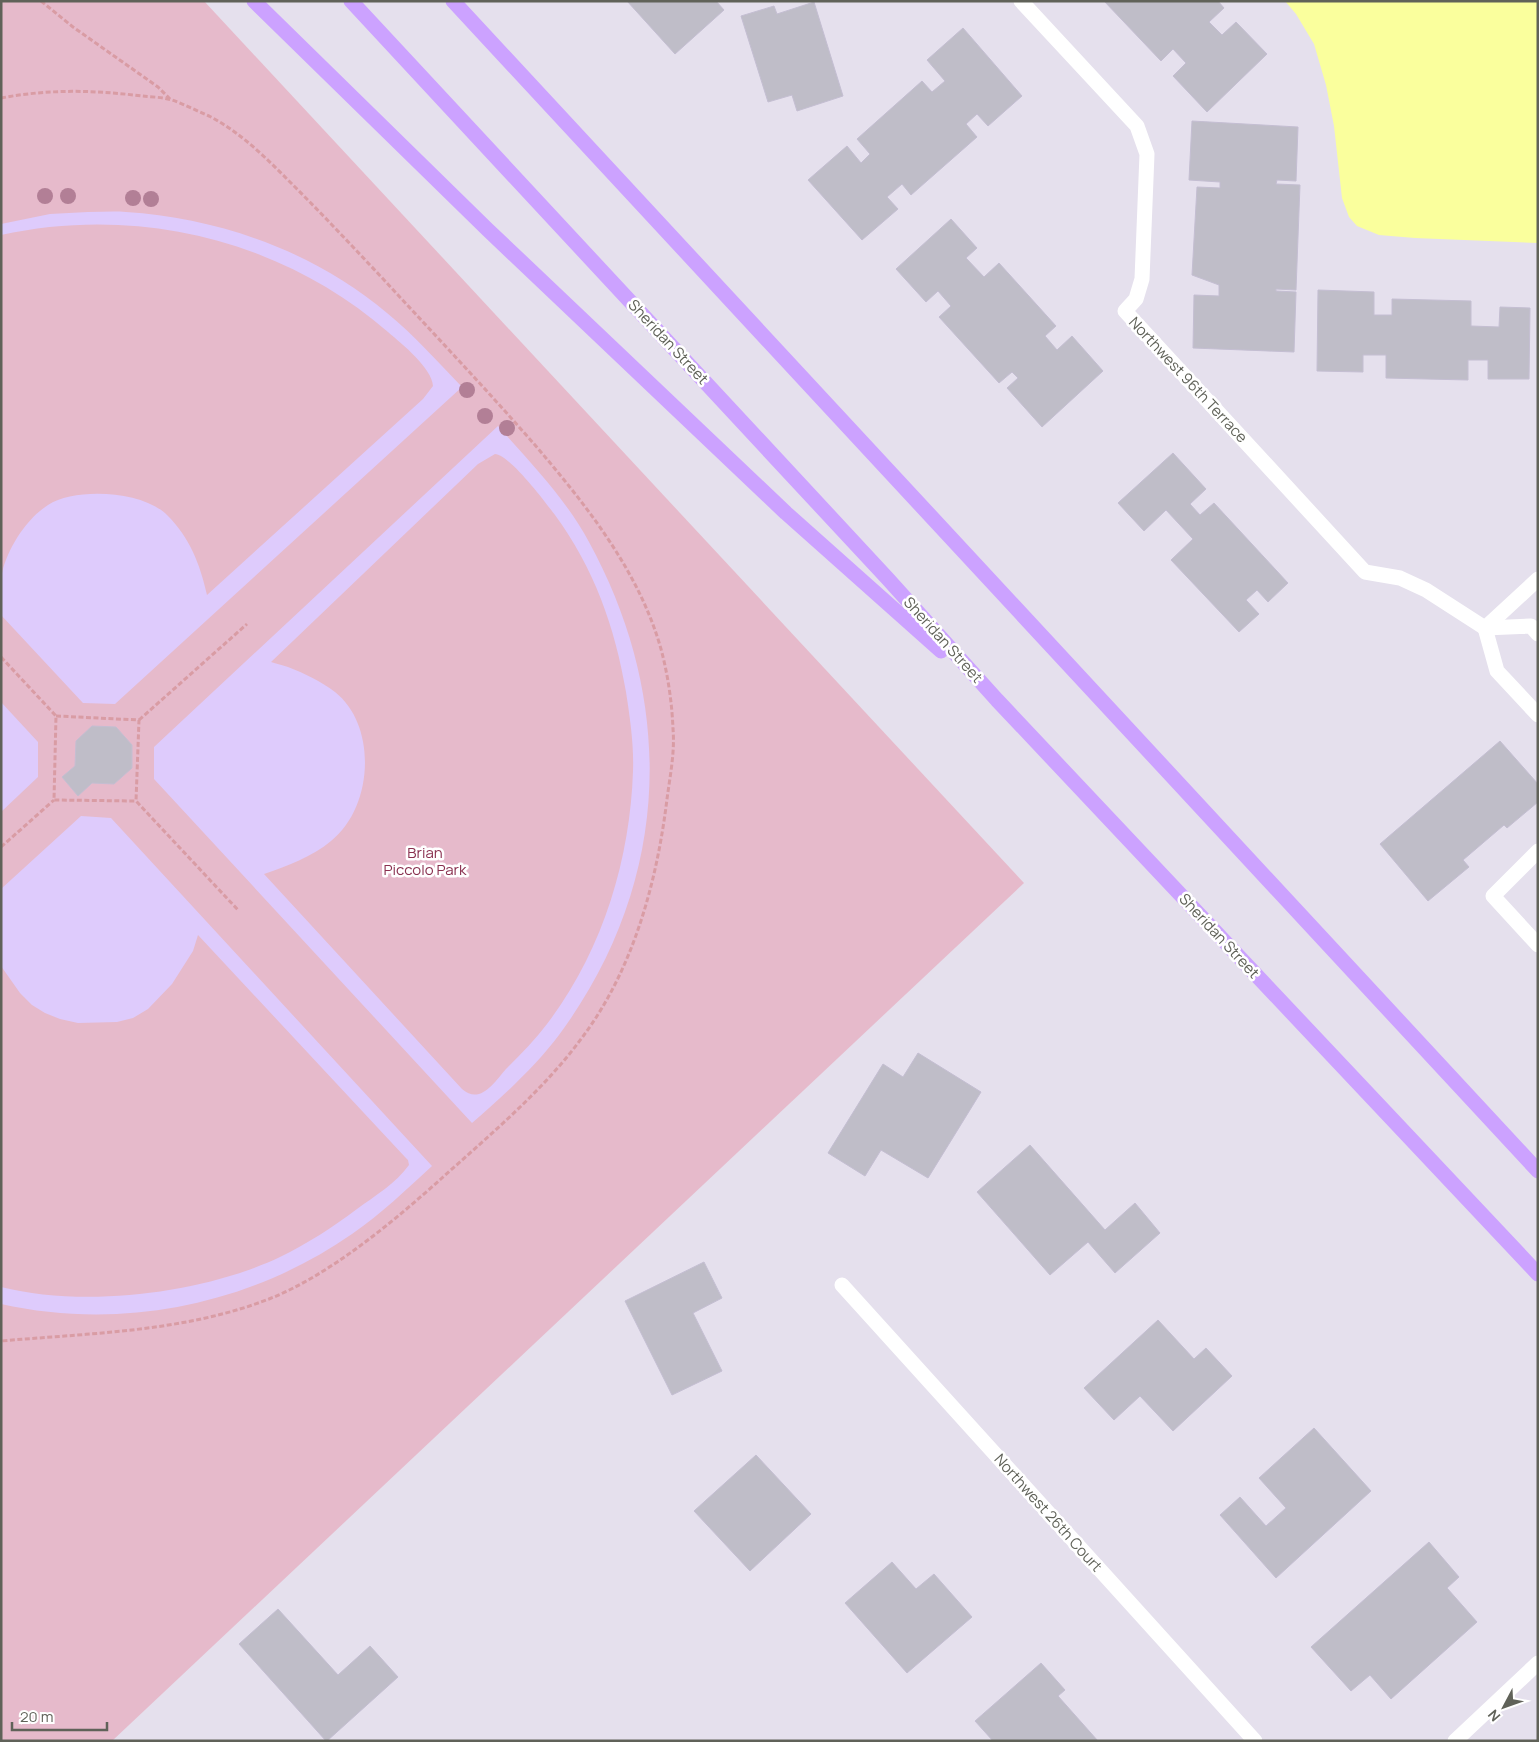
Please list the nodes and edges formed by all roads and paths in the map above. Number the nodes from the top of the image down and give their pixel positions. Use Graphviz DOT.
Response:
graph roads {
  1 [pos="41,1"];
  2 [pos="254,1"];
  3 [pos="351,1"];
  4 [pos="453,1"];
  5 [pos="1021,1"];
  6 [pos="1,98"];
  7 [pos="171,100"];
  8 [pos="1538,579"];
  9 [pos="247,624"];
  10 [pos="1485,628"];
  11 [pos="1538,634"];
  12 [pos="1,656"];
  13 [pos="997,700"];
  14 [pos="1538,715"];
  15 [pos="56,716"];
  16 [pos="139,720"];
  17 [pos="54,800"];
  18 [pos="136,801"];
  19 [pos="1,847"];
  20 [pos="1538,851"];
  21 [pos="238,910"];
  22 [pos="1538,945"];
  23 [pos="1538,1171"];
  24 [pos="1538,1274"];
  25 [pos="842,1285"];
  26 [pos="1,1341"];
  27 [pos="1538,1663"];
  28 [pos="1254,1741"];
  29 [pos="1455,1741"];
  1 -- 7 [label="path"];
  2 -- 13 [label="main road"];
  3 -- 13 [label="main road, Sheridan Street"];
  4 -- 23 [label="main road"];
  5 -- 10 [label="street, Northwest 96th Terrace"];
  6 -- 7 [label="path"];
  7 -- 26 [label="path"];
  8 -- 10 [label="street"];
  9 -- 16 [label="path"];
  10 -- 11 [label="street"];
  10 -- 14 [label="street"];
  12 -- 15 [label="path"];
  13 -- 24 [label="main road, Sheridan Street"];
  15 -- 16 [label="path"];
  15 -- 17 [label="path"];
  16 -- 18 [label="path"];
  17 -- 18 [label="path"];
  17 -- 19 [label="path"];
  18 -- 21 [label="path"];
  20 -- 22 [label="street"];
  25 -- 28 [label="street, Northwest 26th Court"];
  27 -- 29 [label="street"];
}
